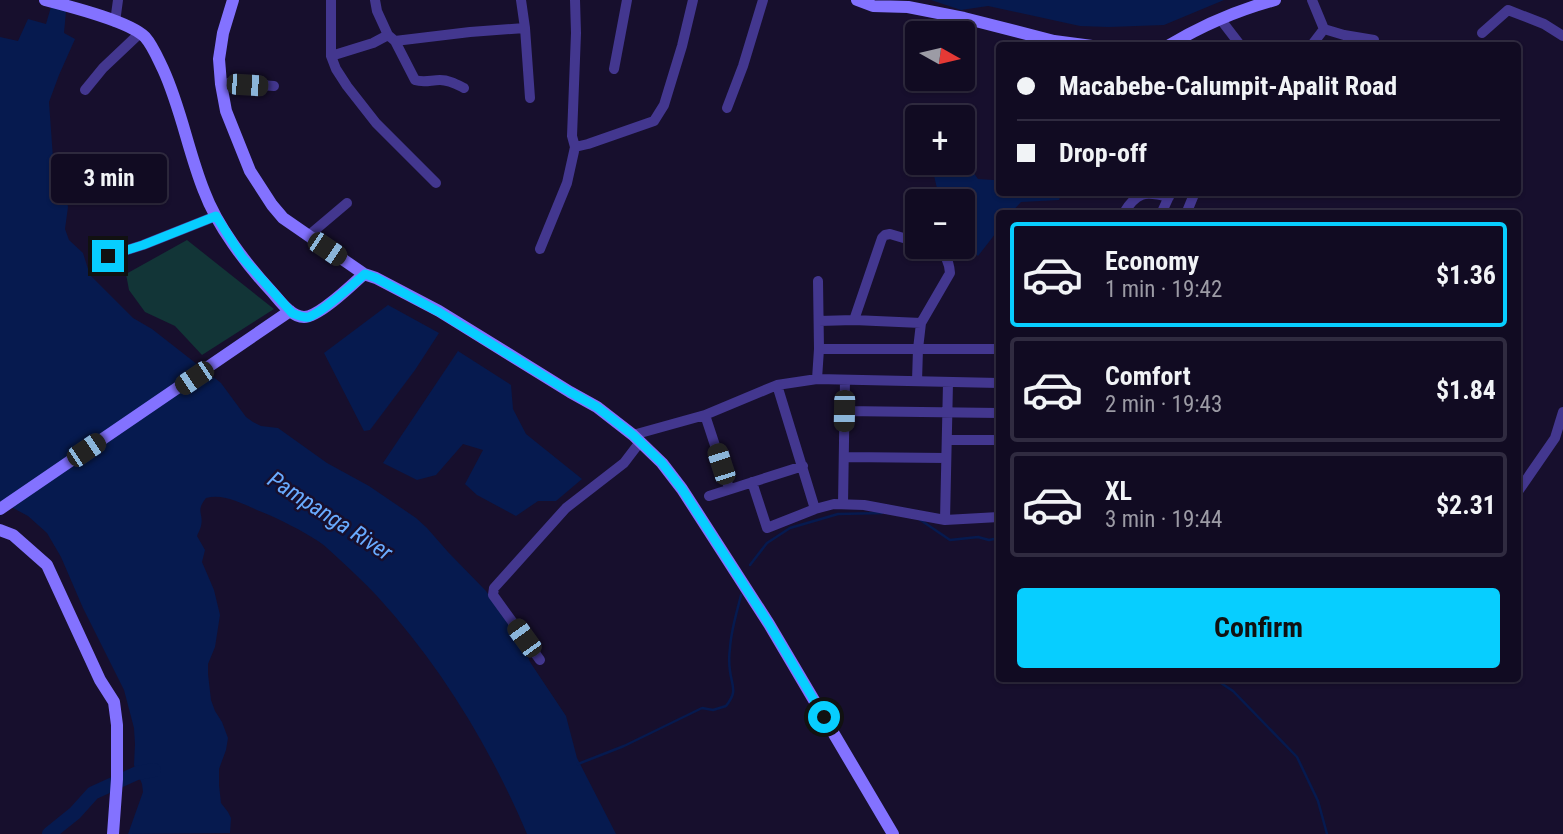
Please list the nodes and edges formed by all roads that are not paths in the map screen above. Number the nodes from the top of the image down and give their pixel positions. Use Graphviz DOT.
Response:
graph roads {
  1 [pos="45,0"];
  2 [pos="118,0"];
  3 [pos="233,0"];
  4 [pos="331,0"];
  5 [pos="375,0"];
  6 [pos="521,0"];
  7 [pos="575,0"];
  8 [pos="627,0"];
  9 [pos="693,0"];
  10 [pos="763,0"];
  11 [pos="857,0"];
  12 [pos="1275,0"];
  13 [pos="1312,0"];
  14 [pos="1247,5"];
  15 [pos="1221,20"];
  16 [pos="115,22"];
  17 [pos="525,28"];
  18 [pos="1324,29"];
  19 [pos="139,33"];
  20 [pos="1482,33"];
  21 [pos="1563,36"];
  22 [pos="392,38"];
  23 [pos="1374,40"];
  24 [pos="1062,42"];
  25 [pos="1176,42"];
  26 [pos="1238,42"];
  27 [pos="1314,42"];
  28 [pos="331,55"];
  29 [pos="614,69"];
  30 [pos="220,84"];
  31 [pos="274,86"];
  32 [pos="464,88"];
  33 [pos="85,90"];
  34 [pos="530,99"];
  35 [pos="727,108"];
  36 [pos="575,147"];
  37 [pos="436,183"];
  38 [pos="1139,196"];
  39 [pos="347,203"];
  40 [pos="1125,210"];
  41 [pos="216,216"];
  42 [pos="308,236"];
  43 [pos="905,238"];
  44 [pos="540,249"];
  45 [pos="108,256"];
  46 [pos="946,259"];
  47 [pos="365,274"];
  48 [pos="818,281"];
  49 [pos="290,311"];
  50 [pos="854,320"];
  51 [pos="819,321"];
  52 [pos="921,323"];
  53 [pos="820,349"];
  54 [pos="918,349"];
  55 [pos="996,349"];
  56 [pos="817,379"];
  57 [pos="845,380"];
  58 [pos="917,382"];
  59 [pos="948,383"];
  60 [pos="996,383"];
  61 [pos="777,385"];
  62 [pos="844,411"];
  63 [pos="947,413"];
  64 [pos="996,413"];
  65 [pos="705,415"];
  66 [pos="1562,420"];
  67 [pos="637,438"];
  68 [pos="947,440"];
  69 [pos="996,440"];
  70 [pos="1559,441"];
  71 [pos="844,457"];
  72 [pos="946,458"];
  73 [pos="803,466"];
  74 [pos="752,482"];
  75 [pos="729,488"];
  76 [pos="1521,488"];
  77 [pos="709,496"];
  78 [pos="843,504"];
  79 [pos="0,509"];
  80 [pos="815,509"];
  81 [pos="996,517"];
  82 [pos="945,520"];
  83 [pos="0,530"];
  84 [pos="540,660"];
  85 [pos="113,834"];
  86 [pos="893,834"];
  1 -- 16 [label="main road"];
  2 -- 16 [label="street"];
  3 -- 30 [label="main road"];
  4 -- 28 [label="street"];
  5 -- 22 [label="street"];
  6 -- 17 [label="street"];
  7 -- 36 [label="street"];
  8 -- 29 [label="street"];
  9 -- 36 [label="street"];
  10 -- 35 [label="street"];
  11 -- 24 [label="main road"];
  12 -- 14 [label="main road"];
  13 -- 18 [label="street"];
  14 -- 15 [label="main road"];
  15 -- 25 [label="main road"];
  15 -- 26 [label="street"];
  16 -- 19 [label="main road"];
  17 -- 22 [label="street"];
  17 -- 34 [label="street"];
  18 -- 23 [label="street"];
  18 -- 27 [label="street"];
  19 -- 33 [label="street"];
  19 -- 41 [label="main road"];
  20 -- 21 [label="street"];
  22 -- 28 [label="street"];
  22 -- 32 [label="street"];
  28 -- 37 [label="street"];
  30 -- 31 [label="street"];
  30 -- 42 [label="main road"];
  36 -- 44 [label="street"];
  38 -- 40 [label="street"];
  39 -- 42 [label="street"];
  41 -- 45 [label="street"];
  41 -- 49 [label="main road"];
  42 -- 47 [label="main road"];
  43 -- 50 [label="street"];
  46 -- 52 [label="street"];
  47 -- 49 [label="main road"];
  47 -- 67 [label="main road"];
  48 -- 51 [label="street"];
  49 -- 79 [label="main road"];
  50 -- 51 [label="street"];
  50 -- 52 [label="street"];
  51 -- 53 [label="street"];
  52 -- 54 [label="street"];
  53 -- 54 [label="street"];
  53 -- 56 [label="street"];
  54 -- 55 [label="street"];
  54 -- 58 [label="street"];
  56 -- 57 [label="street"];
  56 -- 61 [label="street"];
  57 -- 58 [label="street"];
  57 -- 62 [label="street"];
  58 -- 59 [label="street"];
  59 -- 60 [label="street"];
  59 -- 63 [label="street"];
  61 -- 65 [label="street"];
  61 -- 73 [label="street"];
  62 -- 63 [label="street"];
  62 -- 71 [label="street"];
  63 -- 64 [label="street"];
  63 -- 68 [label="street"];
  65 -- 67 [label="street"];
  65 -- 75 [label="street"];
  66 -- 70 [label="street"];
  67 -- 84 [label="street"];
  67 -- 86 [label="main road"];
  68 -- 69 [label="street"];
  68 -- 72 [label="street"];
  70 -- 76 [label="street"];
  71 -- 72 [label="street"];
  71 -- 78 [label="street"];
  72 -- 82 [label="street"];
  73 -- 74 [label="street"];
  73 -- 80 [label="street"];
  74 -- 75 [label="street"];
  74 -- 80 [label="street"];
  75 -- 77 [label="street"];
  78 -- 80 [label="street"];
  78 -- 82 [label="street"];
  81 -- 82 [label="street"];
  83 -- 85 [label="main road"];
}
